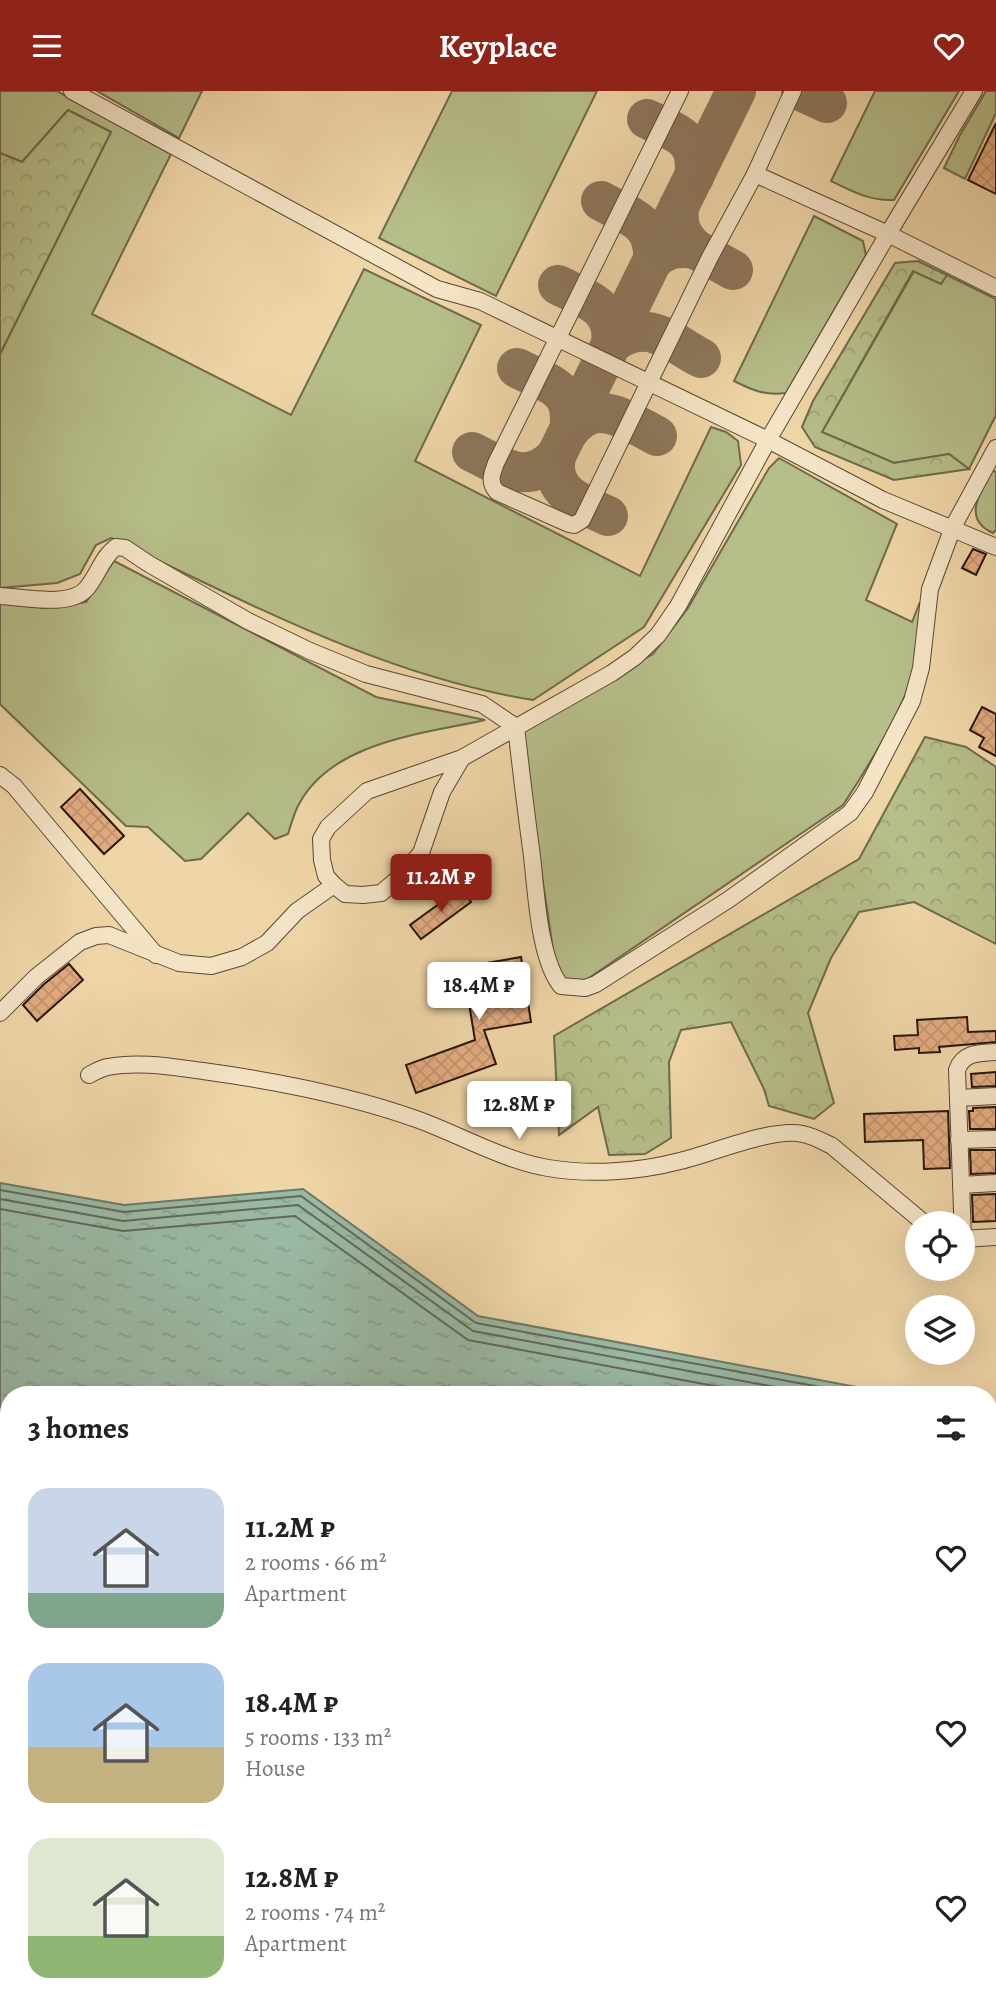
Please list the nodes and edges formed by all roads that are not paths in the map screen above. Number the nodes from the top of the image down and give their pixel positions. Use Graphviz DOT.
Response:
graph roads {
  1 [pos="72,91"];
  2 [pos="680,91"];
  3 [pos="793,91"];
  4 [pos="974,91"];
  5 [pos="755,174"];
  6 [pos="888,234"];
  7 [pos="996,288"];
  8 [pos="558,338"];
  9 [pos="651,382"];
  10 [pos="768,440"];
  11 [pos="996,448"];
  12 [pos="953,527"];
  13 [pos="992,545"];
  14 [pos="0,596"];
  15 [pos="516,727"];
  16 [pos="462,758"];
  17 [pos="0,775"];
  18 [pos="334,885"];
  19 [pos="156,955"];
  20 [pos="0,1013"];
  21 [pos="996,1052"];
  22 [pos="89,1075"];
  23 [pos="996,1096"];
  24 [pos="958,1098"];
  25 [pos="996,1139"];
  26 [pos="959,1140"];
  27 [pos="996,1183"];
  28 [pos="961,1185"];
  29 [pos="910,1211"];
  30 [pos="962,1211"];
  31 [pos="996,1237"];
  32 [pos="975,1238"];
  1 -- 8 [label="street"];
  2 -- 8 [label="street"];
  3 -- 5 [label="street"];
  4 -- 6 [label="street"];
  5 -- 6 [label="street"];
  5 -- 9 [label="street"];
  6 -- 7 [label="street"];
  6 -- 10 [label="street"];
  8 -- 9 [label="street"];
  8 -- 9 [label="street"];
  9 -- 10 [label="street"];
  10 -- 12 [label="street"];
  10 -- 15 [label="street"];
  11 -- 12 [label="street"];
  12 -- 13 [label="street"];
  12 -- 15 [label="street"];
  14 -- 15 [label="street"];
  15 -- 16 [label="street"];
  16 -- 18 [label="street"];
  16 -- 18 [label="street"];
  17 -- 19 [label="street"];
  18 -- 19 [label="street"];
  19 -- 20 [label="street"];
  21 -- 24 [label="street"];
  22 -- 29 [label="street"];
  23 -- 24 [label="street"];
  24 -- 26 [label="street"];
  25 -- 26 [label="street"];
  26 -- 28 [label="street"];
  27 -- 28 [label="street"];
  28 -- 30 [label="street"];
  31 -- 32 [label="street"];
}
